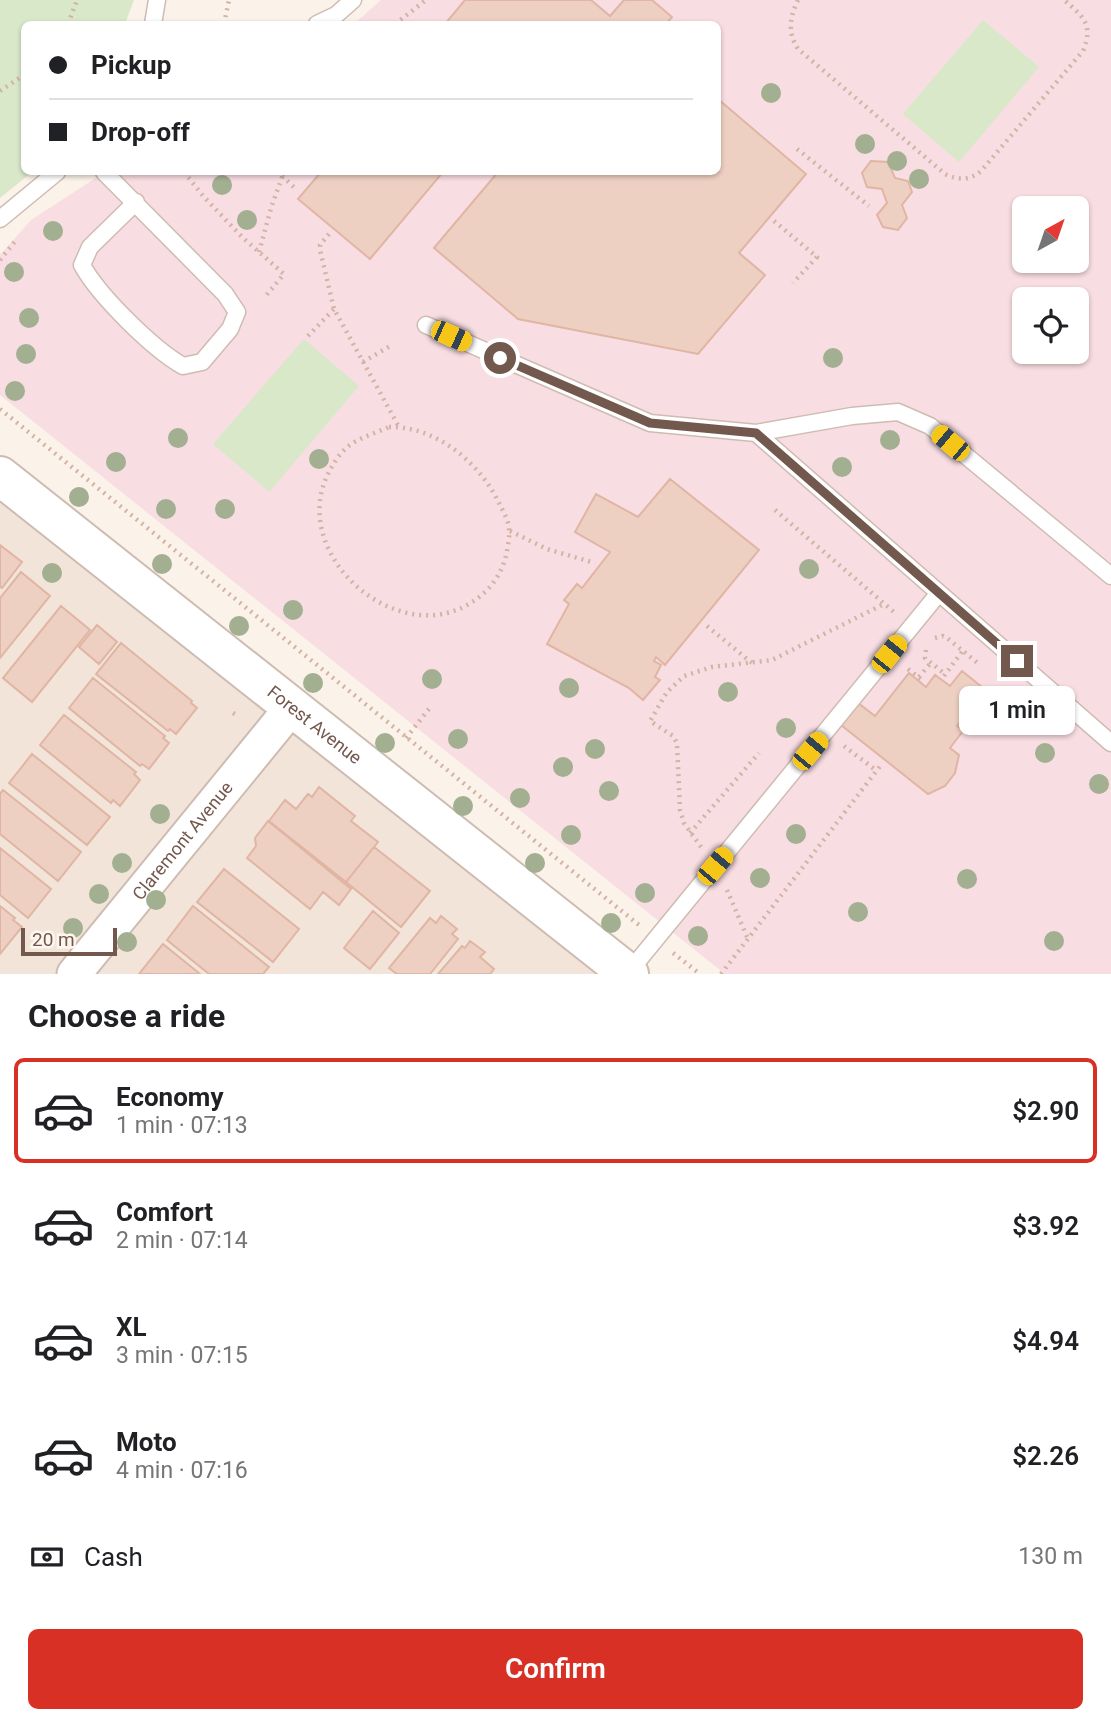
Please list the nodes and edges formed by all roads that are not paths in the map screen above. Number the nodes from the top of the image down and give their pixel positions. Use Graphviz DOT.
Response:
graph roads {
  1 [pos="157,0"];
  2 [pos="354,0"];
  3 [pos="154,21"];
  4 [pos="323,21"];
  5 [pos="53,175"];
  6 [pos="107,175"];
  7 [pos="135,202"];
  8 [pos="0,219"];
  9 [pos="426,326"];
  10 [pos="756,433"];
  11 [pos="0,476"];
  12 [pos="1111,576"];
  13 [pos="939,593"];
  14 [pos="292,707"];
  15 [pos="1111,743"];
  16 [pos="629,973"];
  17 [pos="74,974"];
  1 -- 3 [label="lane"];
  2 -- 4 [label="lane"];
  5 -- 8 [label="lane"];
  6 -- 7 [label="lane"];
  7 -- 7 [label="lane"];
  9 -- 10 [label="lane"];
  10 -- 12 [label="lane"];
  10 -- 13 [label="lane"];
  11 -- 14 [label="street, Forest Avenue"];
  13 -- 15 [label="lane"];
  13 -- 16 [label="lane"];
  14 -- 16 [label="street, Forest Avenue"];
  14 -- 17 [label="street, Claremont Avenue"];
}
